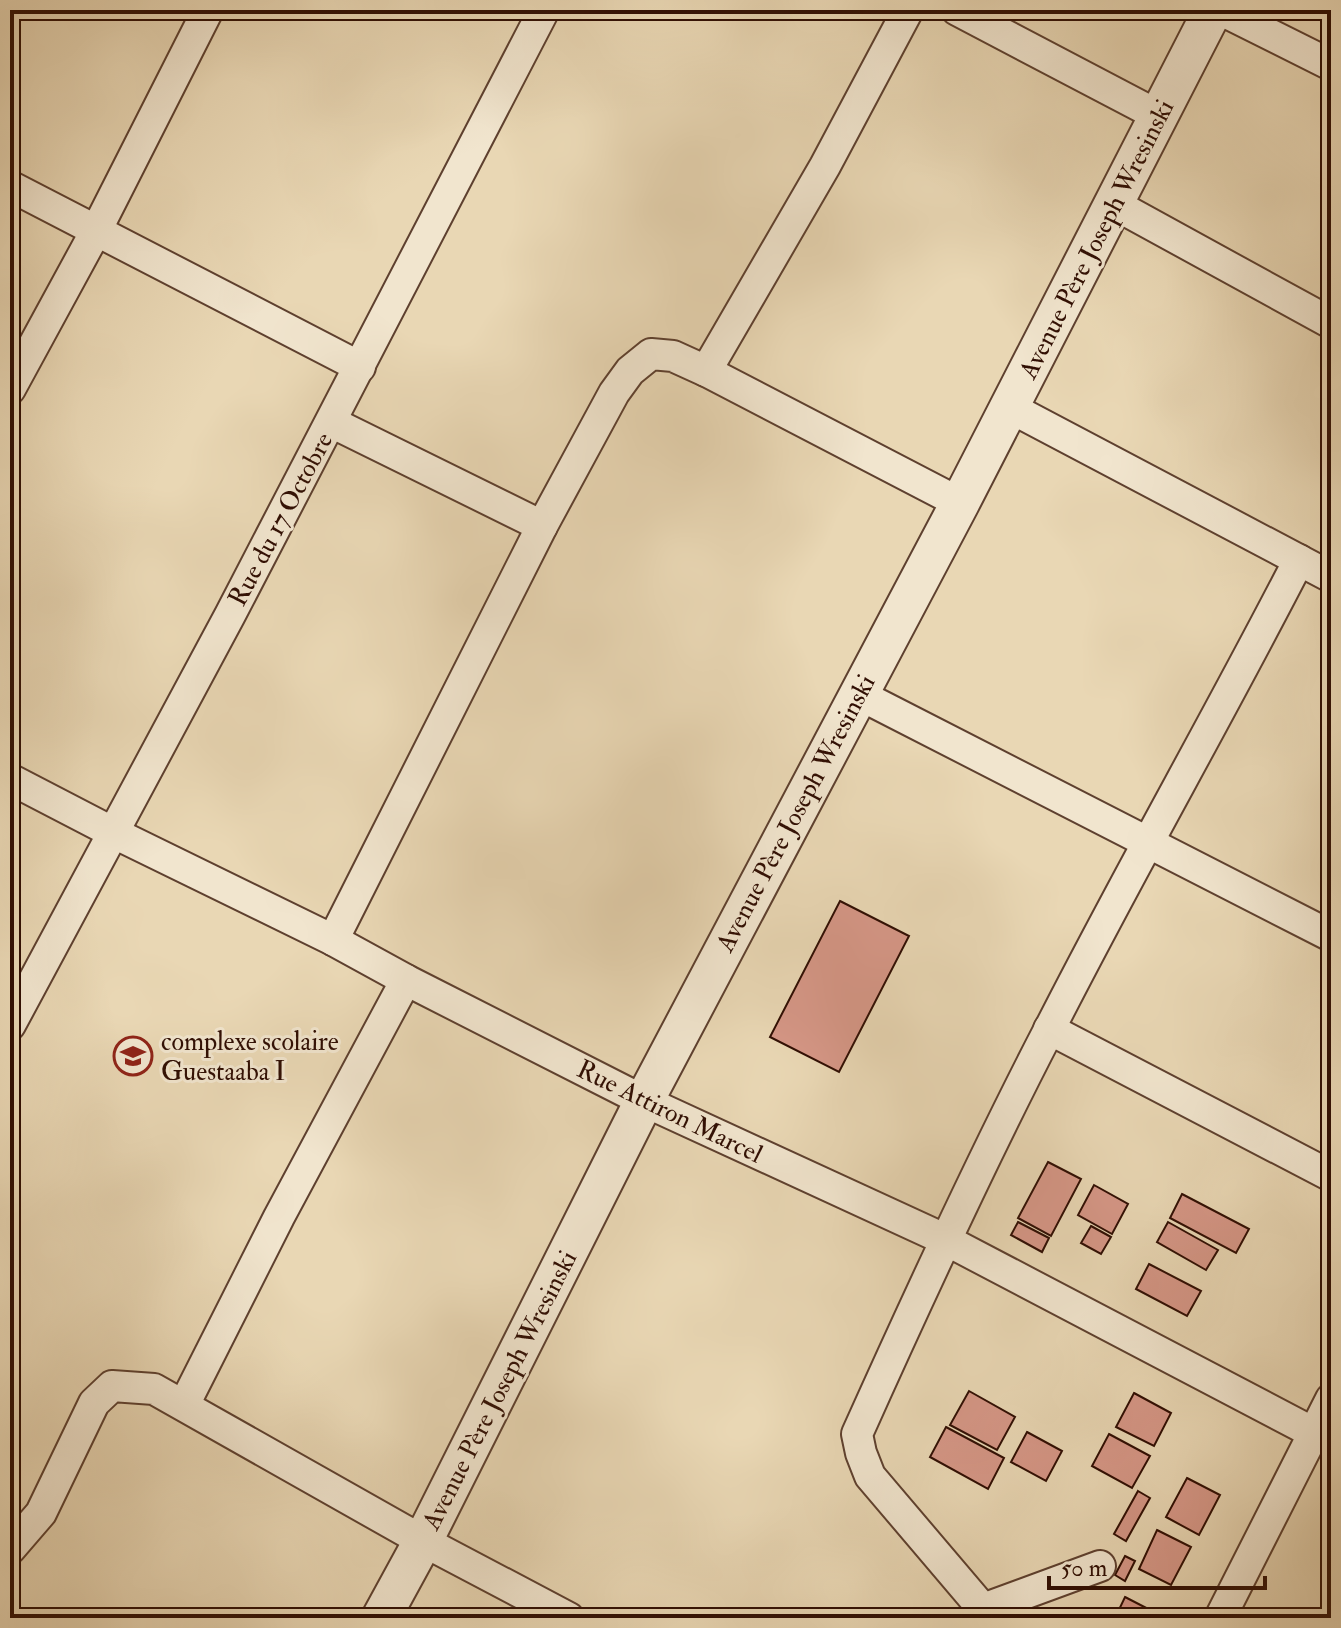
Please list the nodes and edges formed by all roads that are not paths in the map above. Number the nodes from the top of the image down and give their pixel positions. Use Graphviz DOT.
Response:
graph roads {
  1 [pos="208,10"];
  2 [pos="544,10"];
  3 [pos="908,10"];
  4 [pos="957,10"];
  5 [pos="1213,10"];
  6 [pos="1221,10"];
  7 [pos="1331,65"];
  8 [pos="1159,116"];
  9 [pos="10,186"];
  10 [pos="1114,204"];
  11 [pos="97,229"];
  12 [pos="1331,323"];
  13 [pos="360,367"];
  14 [pos="706,371"];
  15 [pos="10,389"];
  16 [pos="1009,407"];
  17 [pos="331,422"];
  18 [pos="960,503"];
  19 [pos="542,526"];
  20 [pos="1299,560"];
  21 [pos="1331,577"];
  22 [pos="858,694"];
  23 [pos="10,779"];
  24 [pos="114,833"];
  25 [pos="1148,843"];
  26 [pos="1331,936"];
  27 [pos="333,940"];
  28 [pos="406,980"];
  29 [pos="10,1025"];
  30 [pos="1049,1029"];
  31 [pos="644,1101"];
  32 [pos="1331,1176"];
  33 [pos="944,1239"];
  34 [pos="1331,1399"];
  35 [pos="184,1405"];
  36 [pos="1322,1438"];
  37 [pos="423,1541"];
  38 [pos="10,1549"];
  39 [pos="1100,1566"];
  40 [pos="981,1614"];
  41 [pos="381,1618"];
  42 [pos="569,1618"];
  43 [pos="1220,1618"];
  1 -- 11 [label="street"];
  2 -- 13 [label="street, Rue du 17 Octobre"];
  3 -- 14 [label="street"];
  4 -- 8 [label="street"];
  5 -- 8 [label="street, Avenue Père Joseph Wresinski"];
  6 -- 7 [label="street"];
  8 -- 10 [label="street, Avenue Père Joseph Wresinski"];
  9 -- 11 [label="street"];
  10 -- 12 [label="street"];
  10 -- 16 [label="street, Avenue Père Joseph Wresinski"];
  11 -- 13 [label="street"];
  11 -- 15 [label="street"];
  13 -- 17 [label="street, Rue du 17 Octobre"];
  14 -- 18 [label="street"];
  14 -- 19 [label="street"];
  16 -- 18 [label="street, Avenue Père Joseph Wresinski"];
  16 -- 20 [label="street"];
  17 -- 19 [label="street"];
  17 -- 24 [label="street, Rue du 17 Octobre"];
  18 -- 22 [label="street, Avenue Père Joseph Wresinski"];
  19 -- 27 [label="street"];
  20 -- 21 [label="street"];
  20 -- 25 [label="street"];
  22 -- 25 [label="street"];
  22 -- 31 [label="street, Avenue Père Joseph Wresinski"];
  23 -- 24 [label="street, Rue Attiron Marcel"];
  24 -- 27 [label="street, Rue Attiron Marcel"];
  24 -- 29 [label="street, Rue du 17 Octobre"];
  25 -- 26 [label="street"];
  25 -- 30 [label="street"];
  27 -- 28 [label="street, Rue Attiron Marcel"];
  28 -- 31 [label="street, Rue Attiron Marcel"];
  28 -- 35 [label="street"];
  30 -- 32 [label="street"];
  30 -- 33 [label="street"];
  31 -- 33 [label="street, Rue Attiron Marcel"];
  31 -- 37 [label="street, Avenue Père Joseph Wresinski"];
  33 -- 36 [label="street, Rue Attiron Marcel"];
  33 -- 40 [label="street"];
  34 -- 36 [label="street"];
  35 -- 37 [label="street"];
  35 -- 38 [label="street"];
  36 -- 43 [label="street"];
  37 -- 41 [label="street, Avenue Père Joseph Wresinski"];
  37 -- 42 [label="street"];
  39 -- 40 [label="street"];
}
